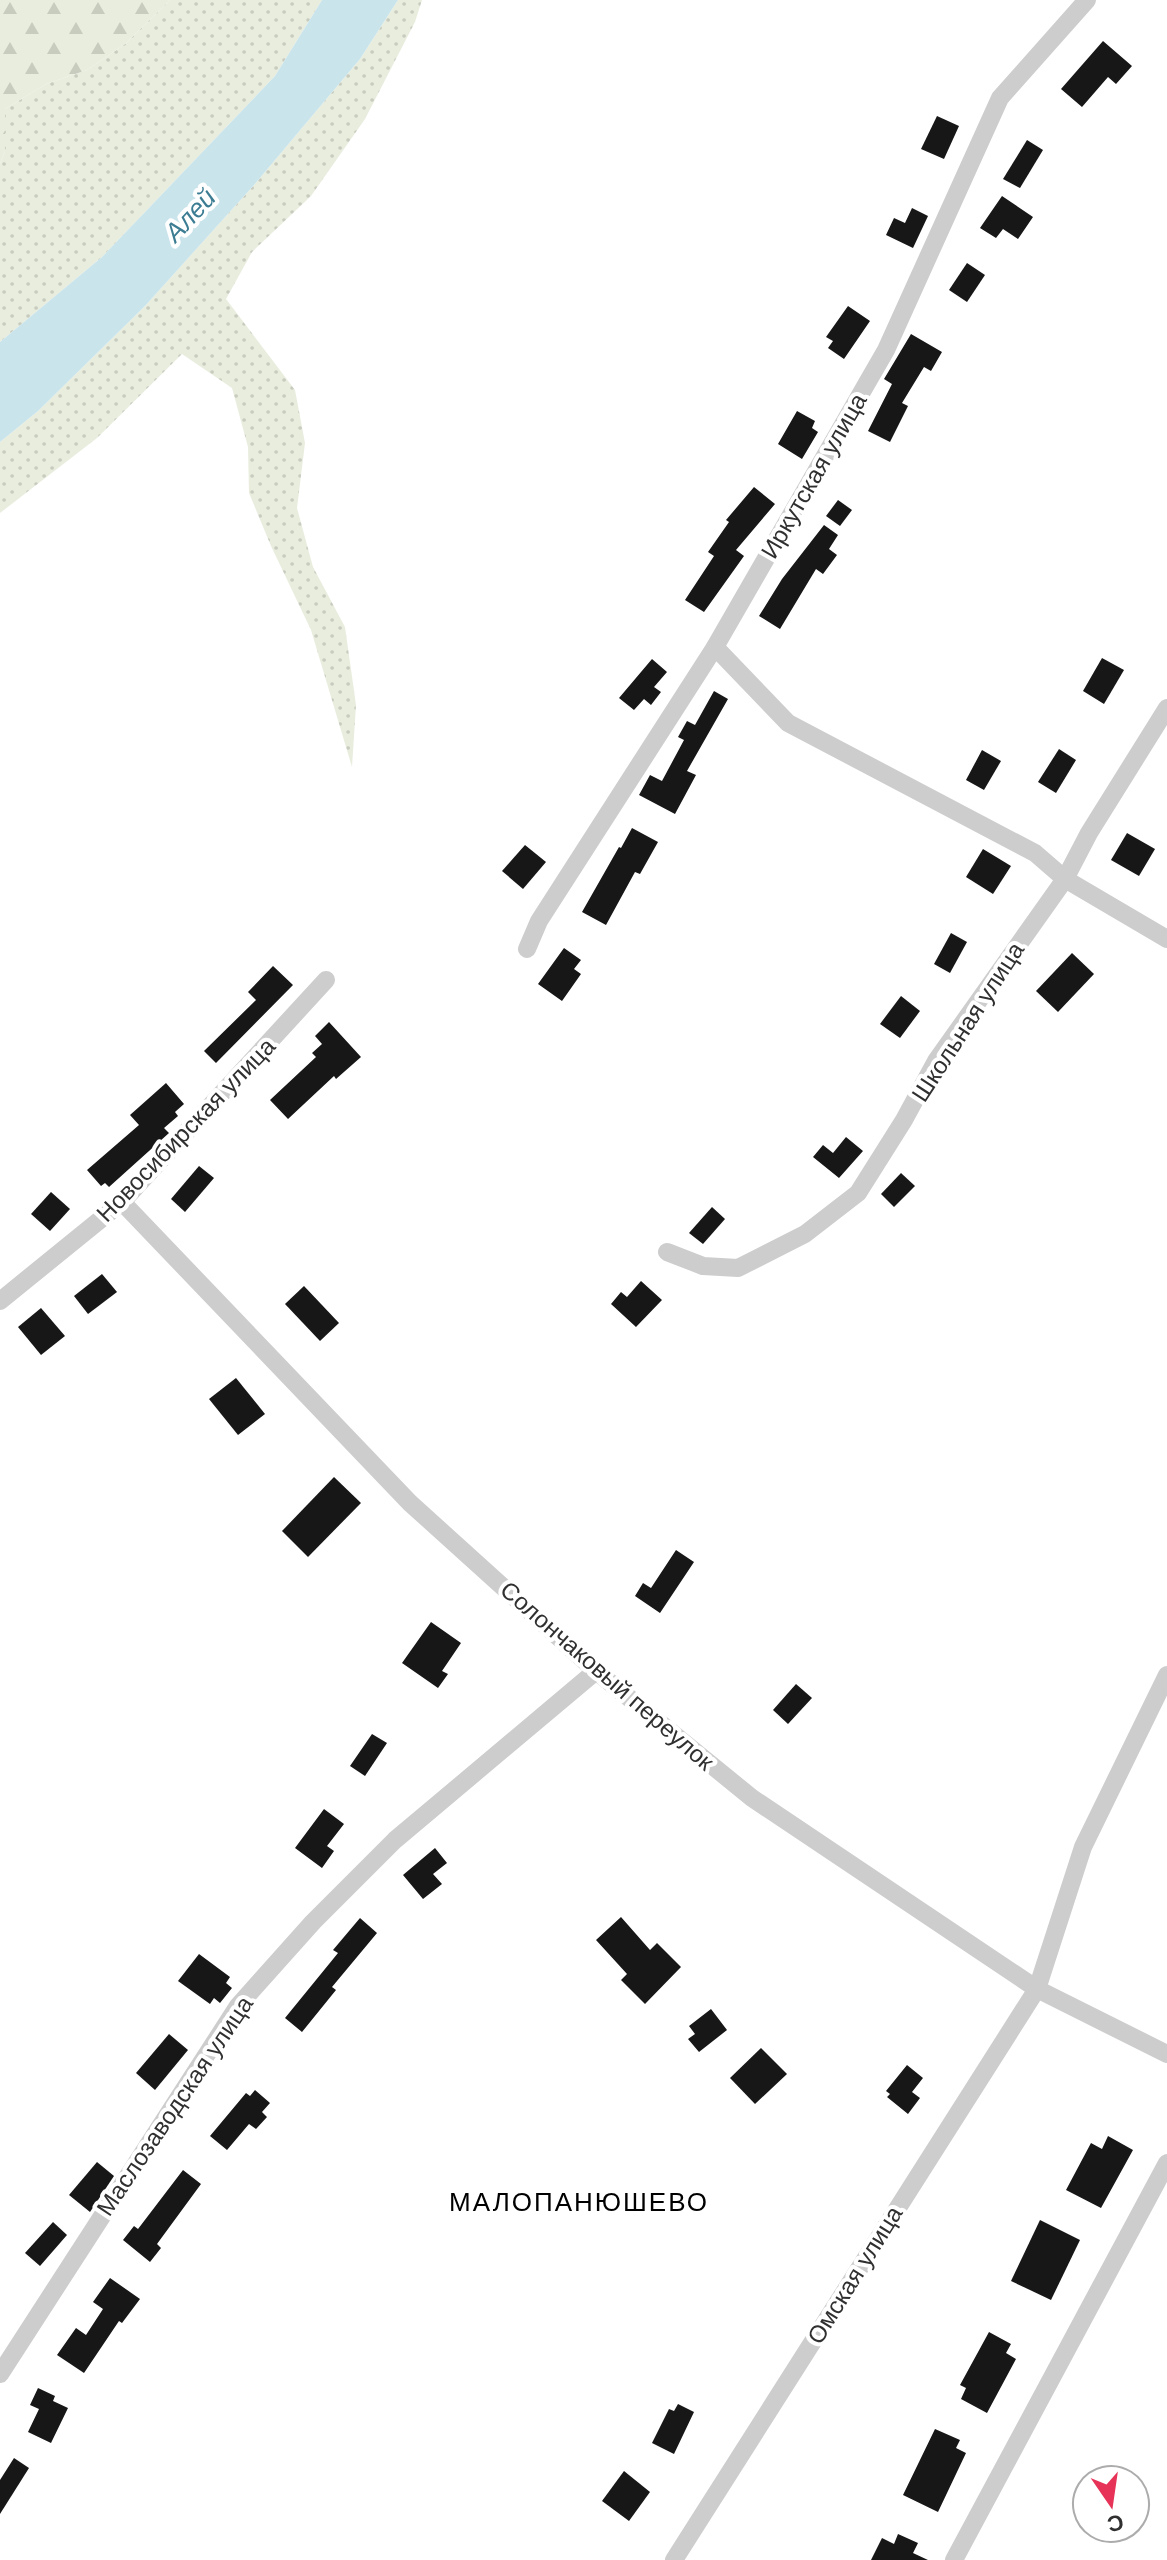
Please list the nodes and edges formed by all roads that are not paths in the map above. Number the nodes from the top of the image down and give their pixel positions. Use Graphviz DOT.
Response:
graph roads {
  1 [pos="1087,0"];
  2 [pos="715,647"];
  3 [pos="1167,708"];
  4 [pos="1065,879"];
  5 [pos="1167,939"];
  6 [pos="527,949"];
  7 [pos="326,980"];
  8 [pos="122,1202"];
  9 [pos="667,1252"];
  10 [pos="0,1301"];
  11 [pos="596,1671"];
  12 [pos="1167,1675"];
  13 [pos="1037,1989"];
  14 [pos="1167,2054"];
  15 [pos="1167,2163"];
  16 [pos="0,2374"];
  17 [pos="674,2560"];
  18 [pos="954,2560"];
  1 -- 2 [label="street, Иркутская улица"];
  2 -- 4 [label="street"];
  2 -- 6 [label="street, Иркутская улица"];
  3 -- 4 [label="street, Школьная улица"];
  4 -- 5 [label="street"];
  4 -- 9 [label="street, Школьная улица"];
  7 -- 8 [label="street, Новосибирская улица"];
  8 -- 10 [label="street, Новосибирская улица"];
  8 -- 11 [label="street, Солончаковый переулок"];
  11 -- 13 [label="street, Солончаковый переулок"];
  11 -- 16 [label="street, Маслозаводская улица"];
  12 -- 13 [label="street, Омская улица"];
  13 -- 14 [label="street, Солончаковый переулок"];
  13 -- 17 [label="street, Омская улица"];
  15 -- 18 [label="street"];
}
